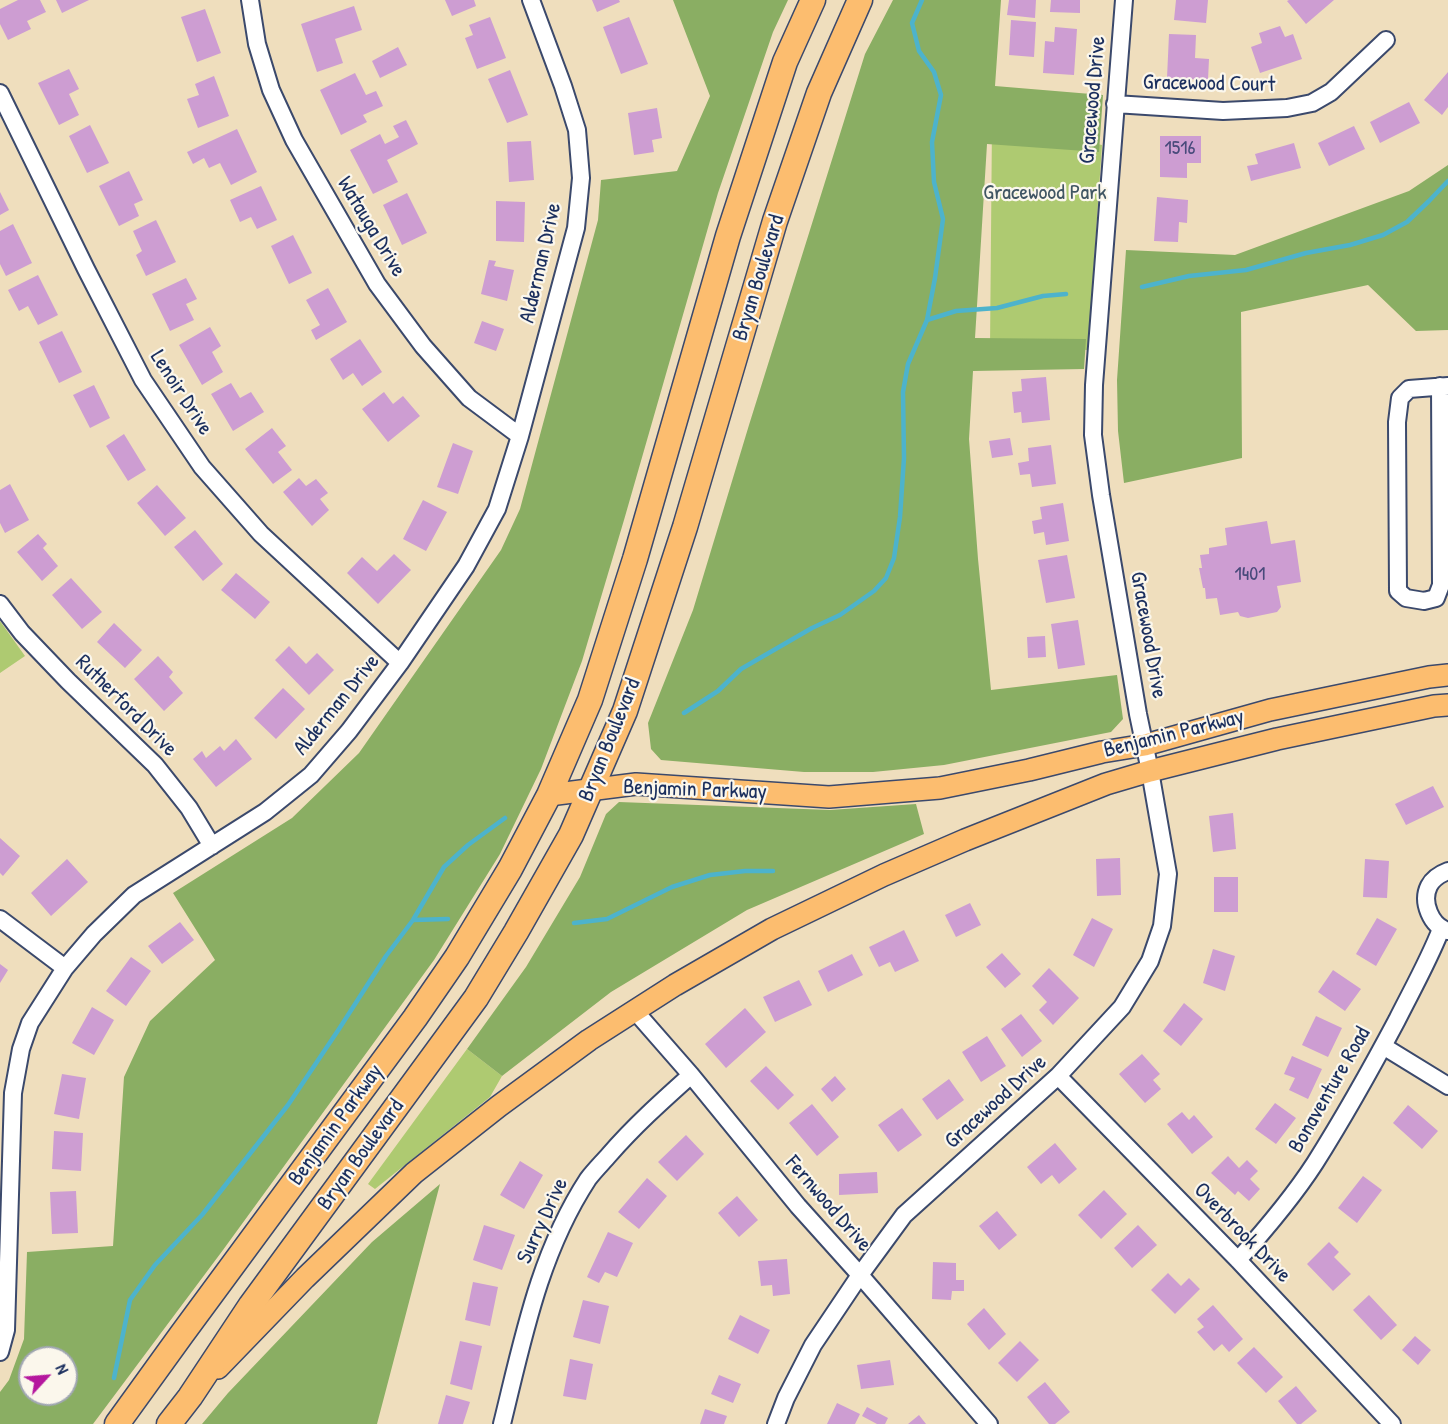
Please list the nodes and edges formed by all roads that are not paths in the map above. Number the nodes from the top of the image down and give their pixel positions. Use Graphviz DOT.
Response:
graph roads {
  1 [pos="250,0"];
  2 [pos="531,0"];
  3 [pos="813,0"];
  4 [pos="860,0"];
  5 [pos="1124,0"];
  6 [pos="1386,40"];
  7 [pos="0,93"];
  8 [pos="1115,104"];
  9 [pos="1444,386"];
  10 [pos="520,436"];
  11 [pos="0,604"];
  12 [pos="400,663"];
  13 [pos="1448,675"];
  14 [pos="1448,705"];
  15 [pos="1145,745"];
  16 [pos="1150,771"];
  17 [pos="590,789"];
  18 [pos="549,795"];
  19 [pos="212,846"];
  20 [pos="1448,871"];
  21 [pos="0,918"];
  22 [pos="1445,930"];
  23 [pos="65,968"];
  24 [pos="635,1011"];
  25 [pos="1383,1046"];
  26 [pos="691,1075"];
  27 [pos="1058,1076"];
  28 [pos="1448,1086"];
  29 [pos="1238,1260"];
  30 [pos="860,1275"];
  31 [pos="0,1352"];
  32 [pos="190,1396"];
  33 [pos="117,1424"];
  34 [pos="169,1424"];
  35 [pos="502,1424"];
  36 [pos="776,1424"];
  37 [pos="990,1424"];
  38 [pos="1392,1424"];
  1 -- 10 [label="street, Watauga Drive"];
  2 -- 10 [label="street, Alderman Drive"];
  3 -- 18 [label="highway, Bryan Boulevard"];
  4 -- 17 [label="highway, Bryan Boulevard"];
  5 -- 8 [label="street, Gracewood Drive"];
  6 -- 8 [label="street, Gracewood Court"];
  7 -- 12 [label="street, Lenoir Drive"];
  8 -- 15 [label="street, Gracewood Drive"];
  9 -- 9 [label="street"];
  10 -- 12 [label="street, Alderman Drive"];
  11 -- 19 [label="street, Rutherford Drive"];
  12 -- 19 [label="street, Alderman Drive"];
  13 -- 15 [label="main road, Benjamin Parkway"];
  14 -- 16 [label="main road, Benjamin Parkway"];
  15 -- 16 [label="street, Gracewood Drive"];
  15 -- 17 [label="main road, Benjamin Parkway"];
  16 -- 24 [label="main road, Benjamin Parkway"];
  16 -- 27 [label="street, Gracewood Drive"];
  17 -- 18 [label="main road, Benjamin Parkway"];
  17 -- 32 [label="highway, Bryan Boulevard"];
  18 -- 33 [label="highway, Benjamin Parkway"];
  19 -- 23 [label="street, Alderman Drive"];
  20 -- 22 [label="street, Bonaventure Road"];
  21 -- 23 [label="street"];
  22 -- 25 [label="street, Bonaventure Road"];
  23 -- 31 [label="street, Alderman Drive"];
  24 -- 26 [label="street, Fernwood Drive"];
  24 -- 32 [label="main road, Benjamin Parkway"];
  25 -- 28 [label="street"];
  25 -- 29 [label="street, Bonaventure Road"];
  26 -- 30 [label="street, Fernwood Drive"];
  26 -- 35 [label="street, Surry Drive"];
  27 -- 29 [label="street, Overbrook Drive"];
  27 -- 30 [label="street, Gracewood Drive"];
  29 -- 38 [label="street, Overbrook Drive"];
  30 -- 36 [label="street, Gracewood Drive"];
  30 -- 37 [label="street, Fernwood Drive"];
  32 -- 34 [label="highway, Benjamin Parkway"];
}
